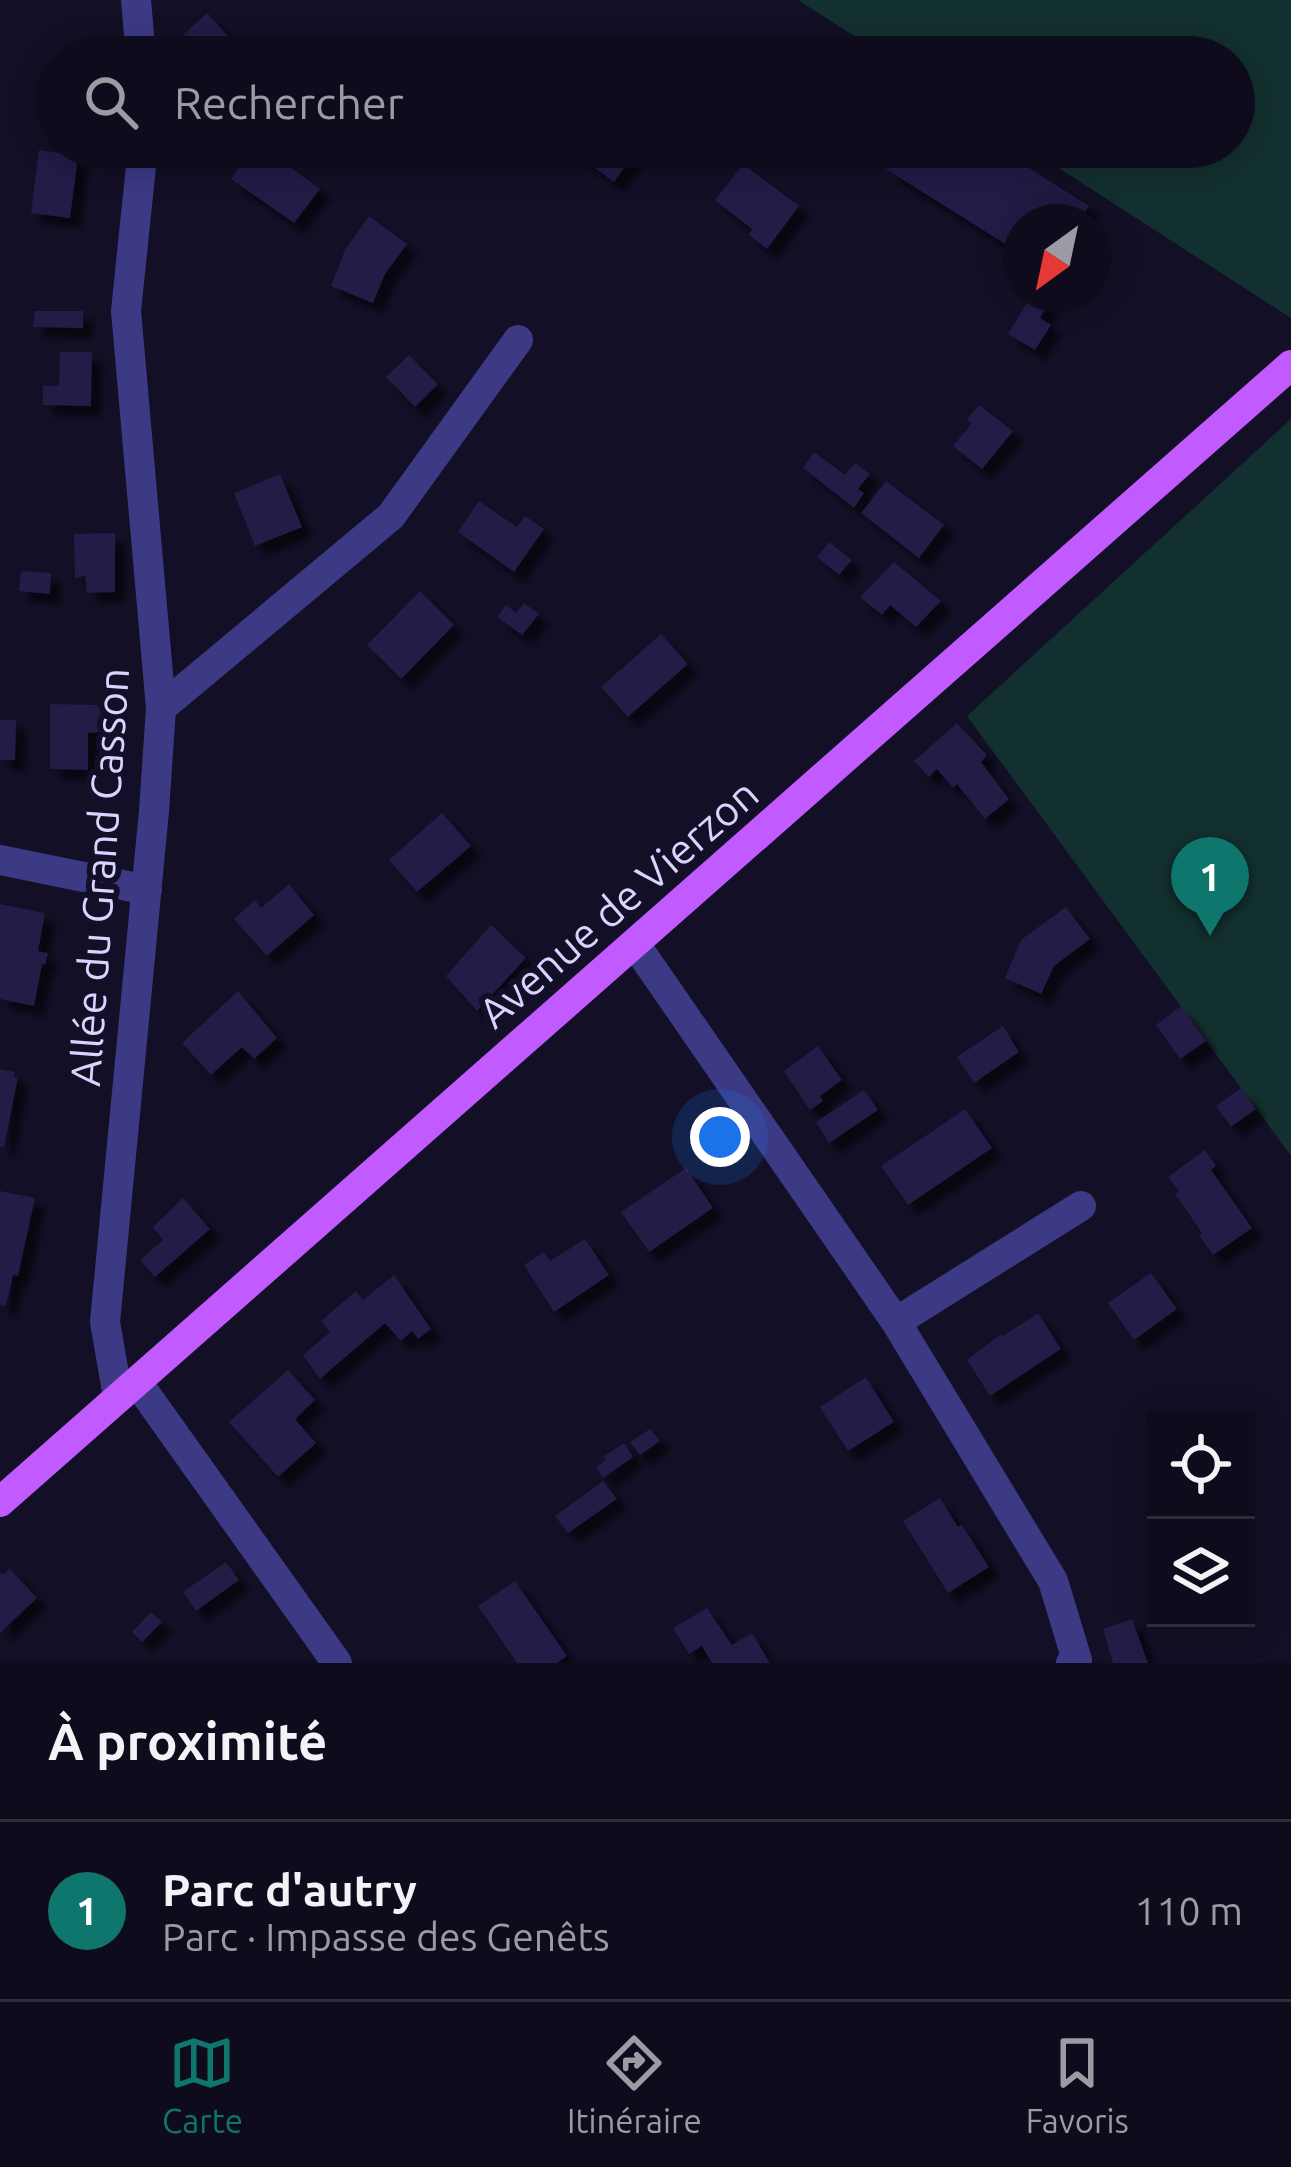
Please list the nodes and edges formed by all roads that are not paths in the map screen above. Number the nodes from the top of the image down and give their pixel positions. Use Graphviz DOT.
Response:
graph roads {
  1 [pos="136,0"];
  2 [pos="139,36"];
  3 [pos="141,168"];
  4 [pos="518,340"];
  5 [pos="1291,365"];
  6 [pos="161,708"];
  7 [pos="0,860"];
  8 [pos="147,890"];
  9 [pos="635,944"];
  10 [pos="1081,1206"];
  11 [pos="896,1322"];
  12 [pos="127,1389"];
  13 [pos="0,1502"];
  14 [pos="337,1663"];
  15 [pos="1071,1663"];
  1 -- 2 [label="street"];
  3 -- 6 [label="street, Allée du Grand Casson"];
  4 -- 6 [label="street"];
  5 -- 9 [label="main road, Avenue de Vierzon"];
  6 -- 8 [label="street, Allée du Grand Casson"];
  7 -- 8 [label="street"];
  8 -- 12 [label="street, Allée du Grand Casson"];
  9 -- 11 [label="street"];
  9 -- 12 [label="main road, Avenue de Vierzon"];
  10 -- 11 [label="street"];
  11 -- 15 [label="street"];
  12 -- 13 [label="main road, Avenue de Vierzon"];
  12 -- 14 [label="street"];
}
